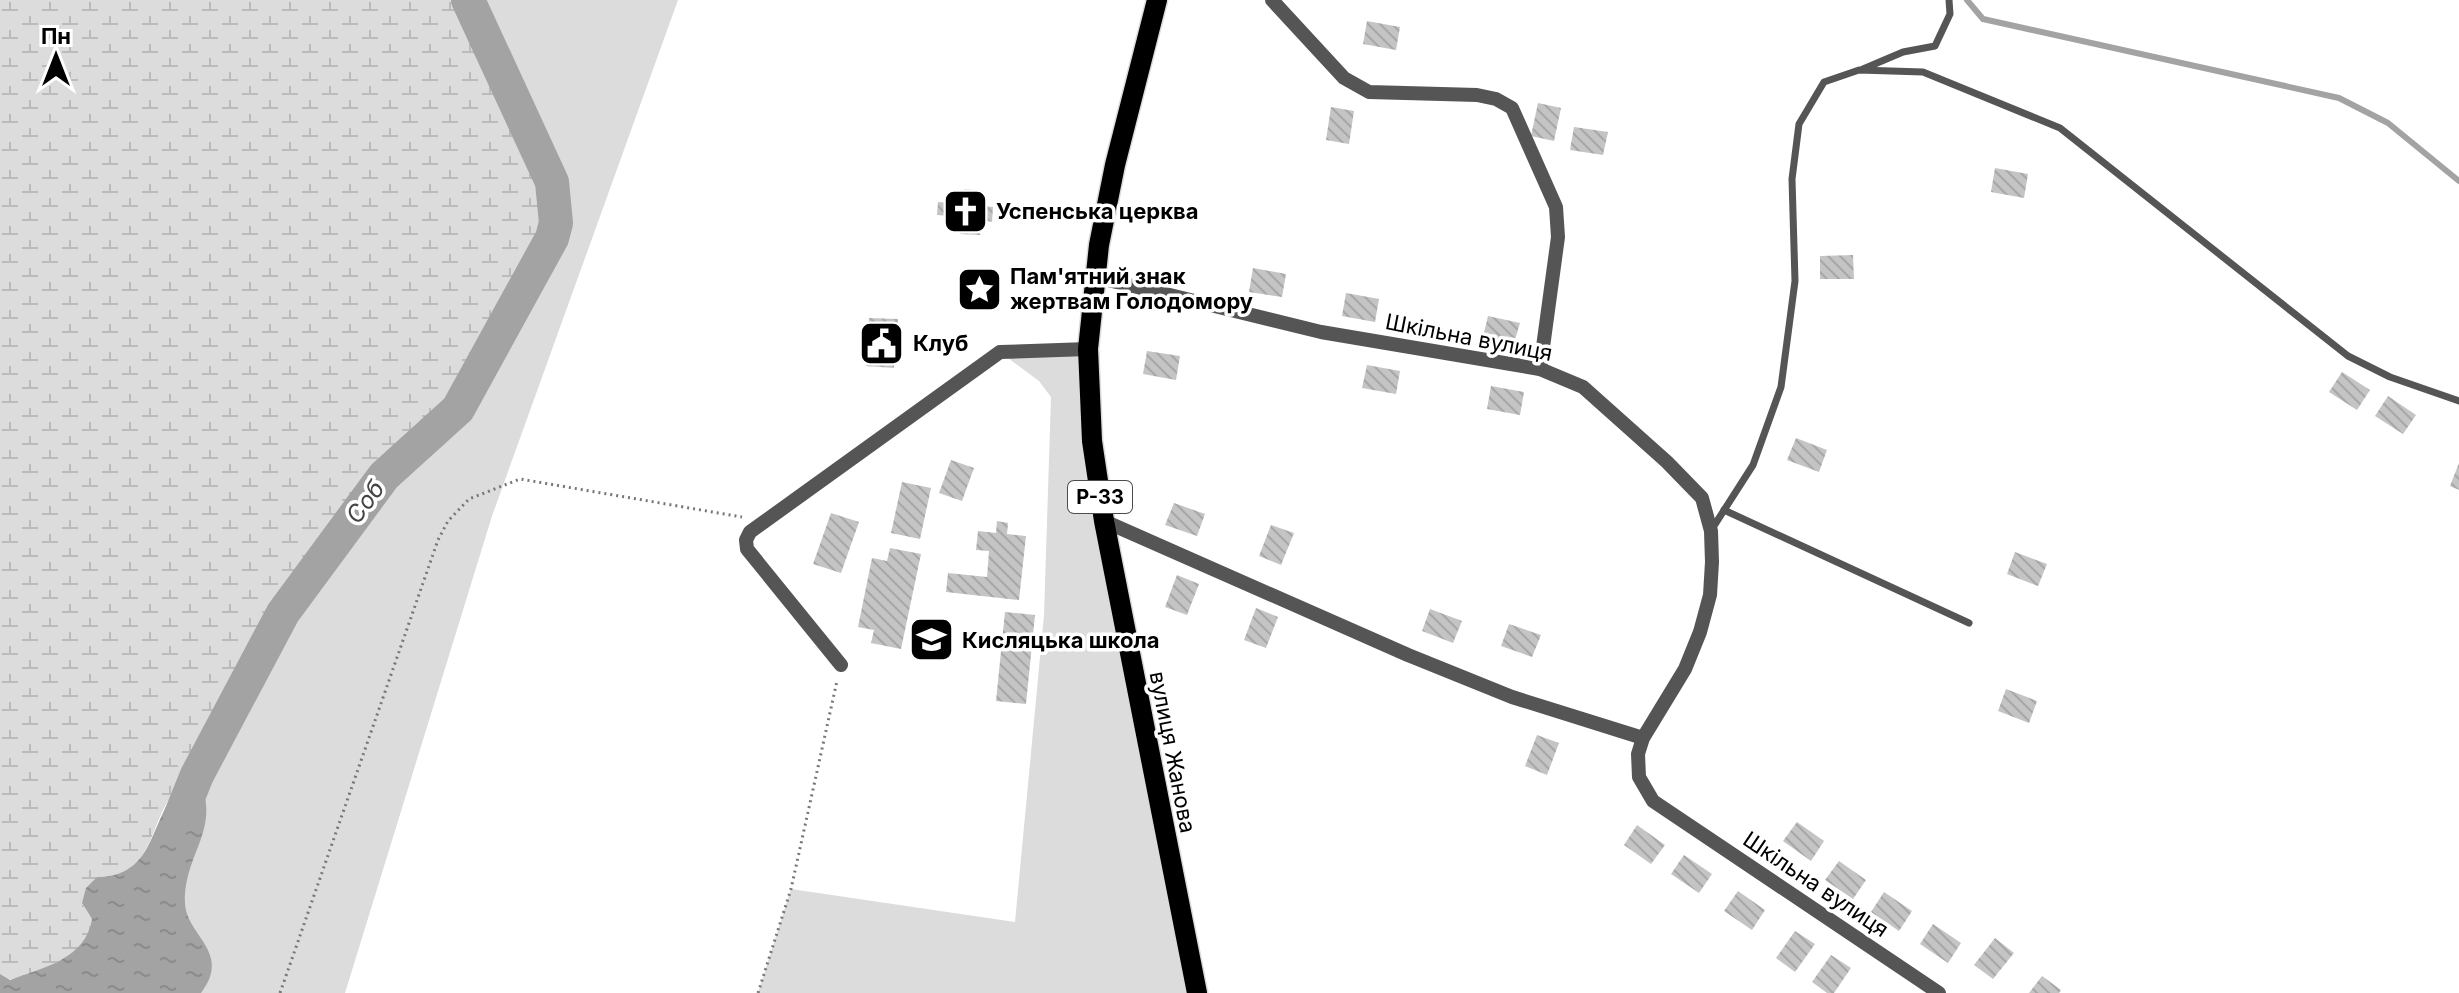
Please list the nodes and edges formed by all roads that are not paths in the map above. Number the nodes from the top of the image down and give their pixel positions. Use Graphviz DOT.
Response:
graph roads {
  1 [pos="1157,0"];
  2 [pos="1272,0"];
  3 [pos="1949,0"];
  4 [pos="1861,70"];
  5 [pos="1096,277"];
  6 [pos="1088,349"];
  7 [pos="1540,369"];
  8 [pos="2459,401"];
  9 [pos="1724,510"];
  10 [pos="1104,521"];
  11 [pos="1711,531"];
  12 [pos="1969,623"];
  13 [pos="841,665"];
  14 [pos="1643,738"];
  15 [pos="1197,993"];
  16 [pos="1939,993"];
  1 -- 5 [label="main road, вулиця Жанова / Р-33"];
  2 -- 7 [label="street"];
  3 -- 4 [label="lane"];
  4 -- 8 [label="lane"];
  4 -- 9 [label="lane"];
  5 -- 6 [label="main road, вулиця Жанова / Р-33"];
  5 -- 7 [label="street, Шкільна вулиця"];
  6 -- 10 [label="main road, вулиця Жанова / Р-33"];
  6 -- 13 [label="street"];
  7 -- 11 [label="street, Шкільна вулиця"];
  9 -- 11 [label="lane"];
  9 -- 12 [label="lane"];
  10 -- 14 [label="street"];
  10 -- 15 [label="main road, вулиця Жанова / Р-33"];
  11 -- 14 [label="street, Шкільна вулиця"];
  14 -- 16 [label="street, Шкільна вулиця"];
}
